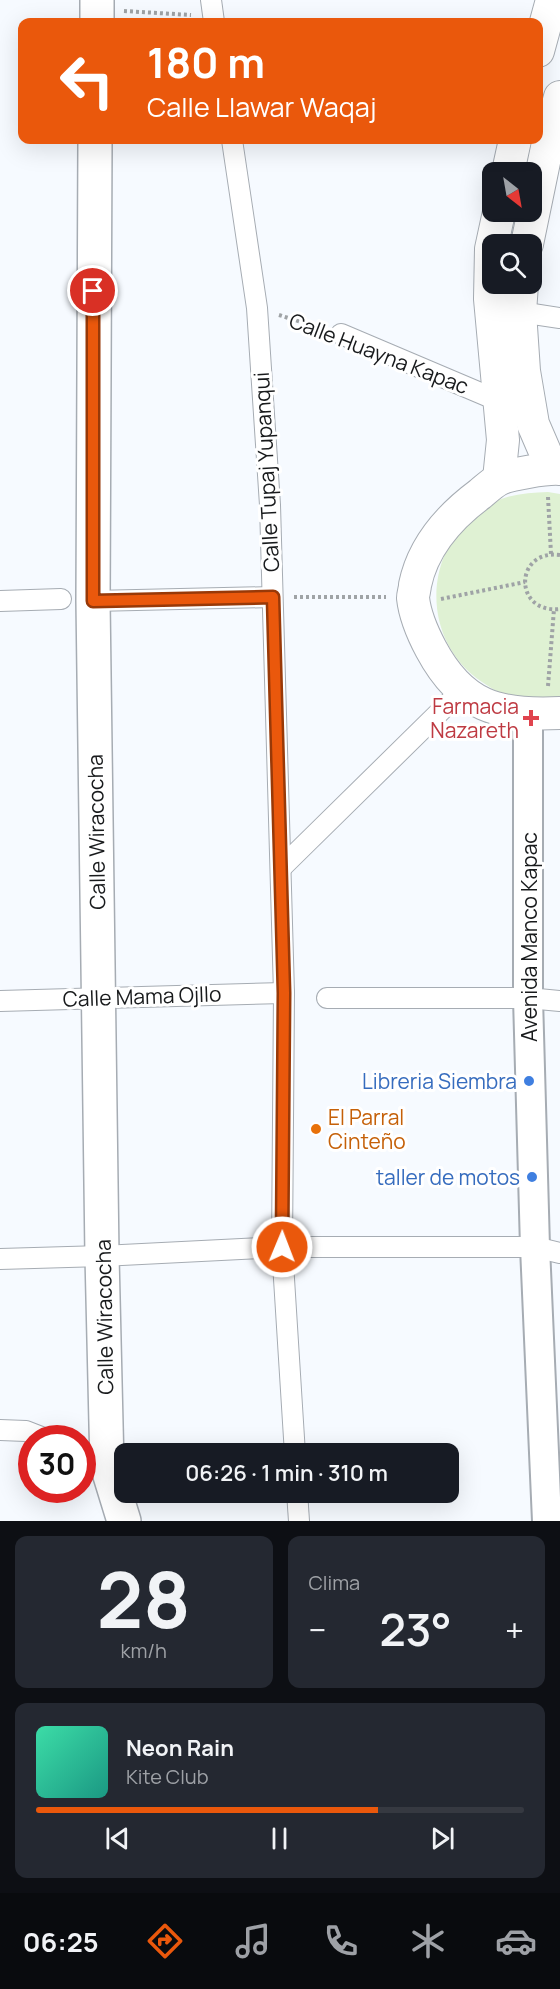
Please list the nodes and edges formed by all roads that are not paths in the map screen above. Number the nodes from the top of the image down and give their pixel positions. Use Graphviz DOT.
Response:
graph roads {
  1 [pos="552,0"];
  2 [pos="543,33"];
  3 [pos="560,97"];
  4 [pos="544,133"];
  5 [pos="95,144"];
  6 [pos="233,144"];
  7 [pos="514,144"];
  8 [pos="542,144"];
  9 [pos="510,162"];
  10 [pos="497,222"];
  11 [pos="529,234"];
  12 [pos="521,298"];
  13 [pos="490,299"];
  14 [pos="560,318"];
  15 [pos="341,334"];
  16 [pos="500,401"];
  17 [pos="552,469"];
  18 [pos="499,479"];
  19 [pos="273,597"];
  20 [pos="61,599"];
  21 [pos="0,601"];
  22 [pos="93,601"];
  23 [pos="461,691"];
  24 [pos="549,713"];
  25 [pos="281,868"];
  26 [pos="284,993"];
  27 [pos="98,997"];
  28 [pos="327,998"];
  29 [pos="528,998"];
  30 [pos="0,1001"];
  31 [pos="560,1001"];
  32 [pos="282,1247"];
  33 [pos="548,1250"];
  34 [pos="102,1256"];
  35 [pos="0,1259"];
  36 [pos="0,1430"];
  37 [pos="18,1431"];
  38 [pos="96,1431"];
  39 [pos="294,1443"];
  40 [pos="96,1462"];
  41 [pos="298,1503"];
  42 [pos="124,1521"];
  43 [pos="299,1521"];
  44 [pos="547,1521"];
  1 -- 2 [label="main road"];
  3 -- 4 [label="main road"];
  5 -- 22 [label="highway, Calle Wiracocha"];
  6 -- 19 [label="street, Calle Tupaj Yupanqui"];
  7 -- 9 [label="main road"];
  8 -- 11 [label="main road"];
  10 -- 13 [label="main road"];
  12 -- 13 [label="street"];
  12 -- 14 [label="street"];
  12 -- 17 [label="main road"];
  13 -- 16 [label="main road"];
  15 -- 16 [label="street, Calle Huayna Kapac"];
  16 -- 18 [label="main road"];
  17 -- 18 [label="main road"];
  18 -- 23 [label="main road"];
  19 -- 22 [label="street"];
  19 -- 25 [label="street, Calle Tupaj Yupanqui"];
  20 -- 21 [label="street"];
  22 -- 27 [label="highway, Calle Wiracocha"];
  23 -- 24 [label="main road"];
  23 -- 25 [label="street"];
  24 -- 29 [label="main road, Avenida Manco Kapac"];
  25 -- 26 [label="street, Calle Tupaj Yupanqui"];
  26 -- 27 [label="street, Calle Mama Ojllo"];
  26 -- 32 [label="street, Calle Tupaj Yupanqui"];
  27 -- 30 [label="street, Calle Mama Ojllo"];
  27 -- 34 [label="highway, Calle Wiracocha"];
  28 -- 29 [label="street"];
  29 -- 31 [label="street"];
  29 -- 33 [label="main road, Avenida Manco Kapac"];
  32 -- 33 [label="street"];
  32 -- 34 [label="street"];
  32 -- 39 [label="street, Calle Tupaj Yupanqui"];
  33 -- 44 [label="main road, Avenida Manco Kapac"];
  34 -- 35 [label="street"];
  34 -- 38 [label="highway, Calle Wiracocha"];
  36 -- 37 [label="street"];
  40 -- 42 [label="highway, Calle Wiracocha"];
  41 -- 43 [label="street"];
}
